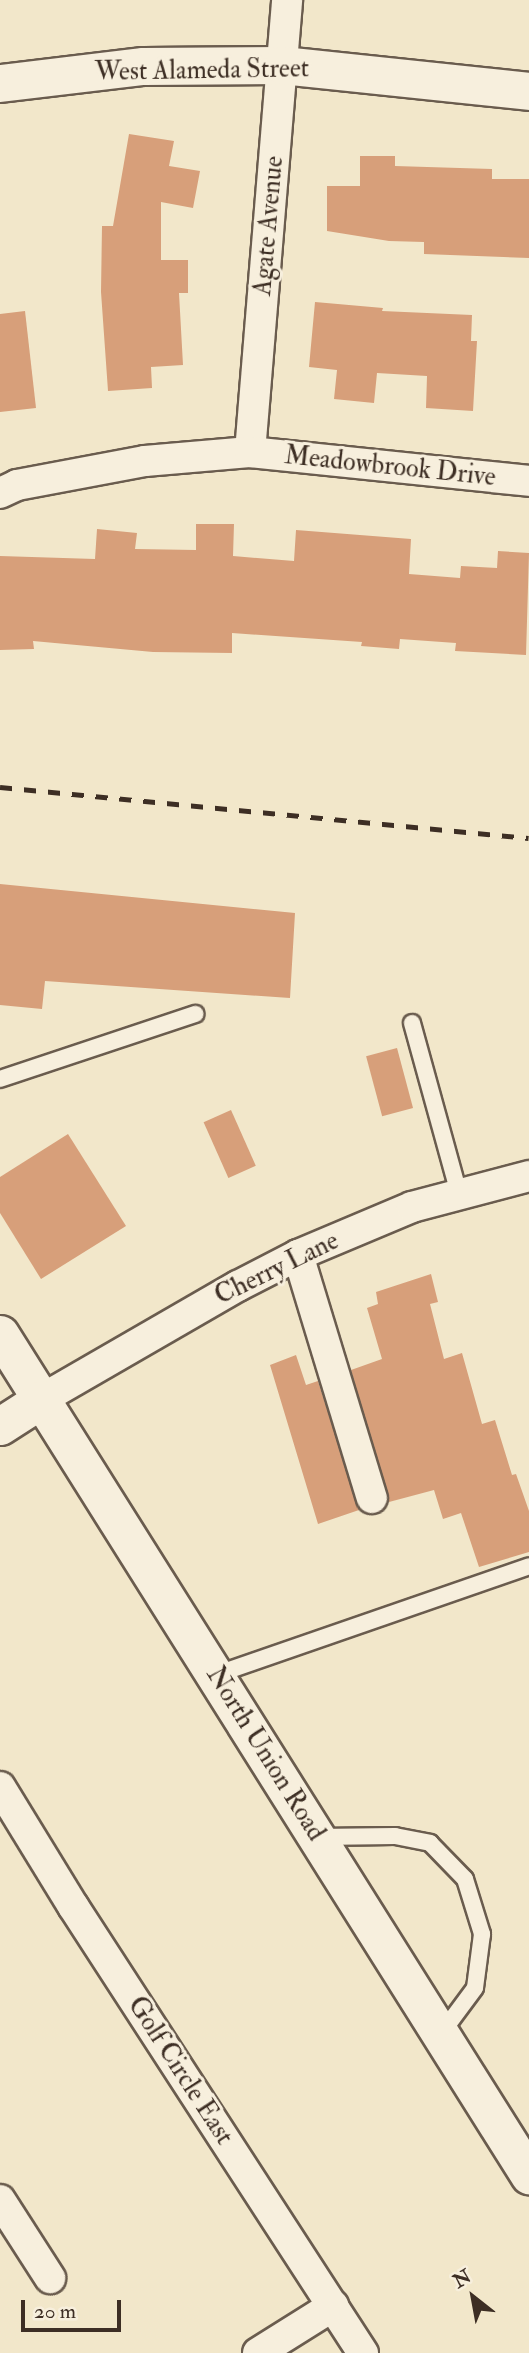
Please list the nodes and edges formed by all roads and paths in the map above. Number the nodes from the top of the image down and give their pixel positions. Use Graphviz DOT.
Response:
graph roads {
  1 [pos="287,0"];
  2 [pos="282,65"];
  3 [pos="0,83"];
  4 [pos="529,91"];
  5 [pos="250,452"];
  6 [pos="529,481"];
  7 [pos="0,493"];
  8 [pos="195,1014"];
  9 [pos="412,1023"];
  10 [pos="0,1079"];
  11 [pos="529,1176"];
  12 [pos="458,1194"];
  13 [pos="298,1255"];
  14 [pos="0,1334"];
  15 [pos="42,1399"];
  16 [pos="0,1426"];
  17 [pos="372,1498"];
  18 [pos="529,1566"];
  19 [pos="215,1675"];
  20 [pos="0,1787"];
  21 [pos="316,1837"];
  22 [pos="441,2034"];
  23 [pos="529,2175"];
  24 [pos="0,2200"];
  25 [pos="50,2278"];
  26 [pos="333,2306"];
  27 [pos="258,2353"];
  28 [pos="363,2353"];
  1 -- 2 [label="street, Agate Avenue"];
  2 -- 3 [label="street, West Alameda Street"];
  2 -- 4 [label="street, West Alameda Street"];
  2 -- 5 [label="street, Agate Avenue"];
  5 -- 6 [label="street, Meadowbrook Drive"];
  5 -- 7 [label="street, Meadowbrook Drive"];
  8 -- 10 [label="lane"];
  9 -- 12 [label="lane"];
  11 -- 12 [label="street, Cherry Lane"];
  12 -- 13 [label="street, Cherry Lane"];
  13 -- 15 [label="street, Cherry Lane"];
  13 -- 17 [label="street"];
  14 -- 15 [label="street, North Union Road"];
  15 -- 16 [label="street"];
  15 -- 19 [label="street, North Union Road"];
  18 -- 19 [label="lane"];
  19 -- 21 [label="street, North Union Road"];
  20 -- 26 [label="street, Golf Circle East"];
  21 -- 22 [label="street, North Union Road"];
  21 -- 22 [label="lane"];
  22 -- 23 [label="street, North Union Road"];
  24 -- 25 [label="street"];
  26 -- 27 [label="street"];
  26 -- 28 [label="street, Golf Circle East"];
}
